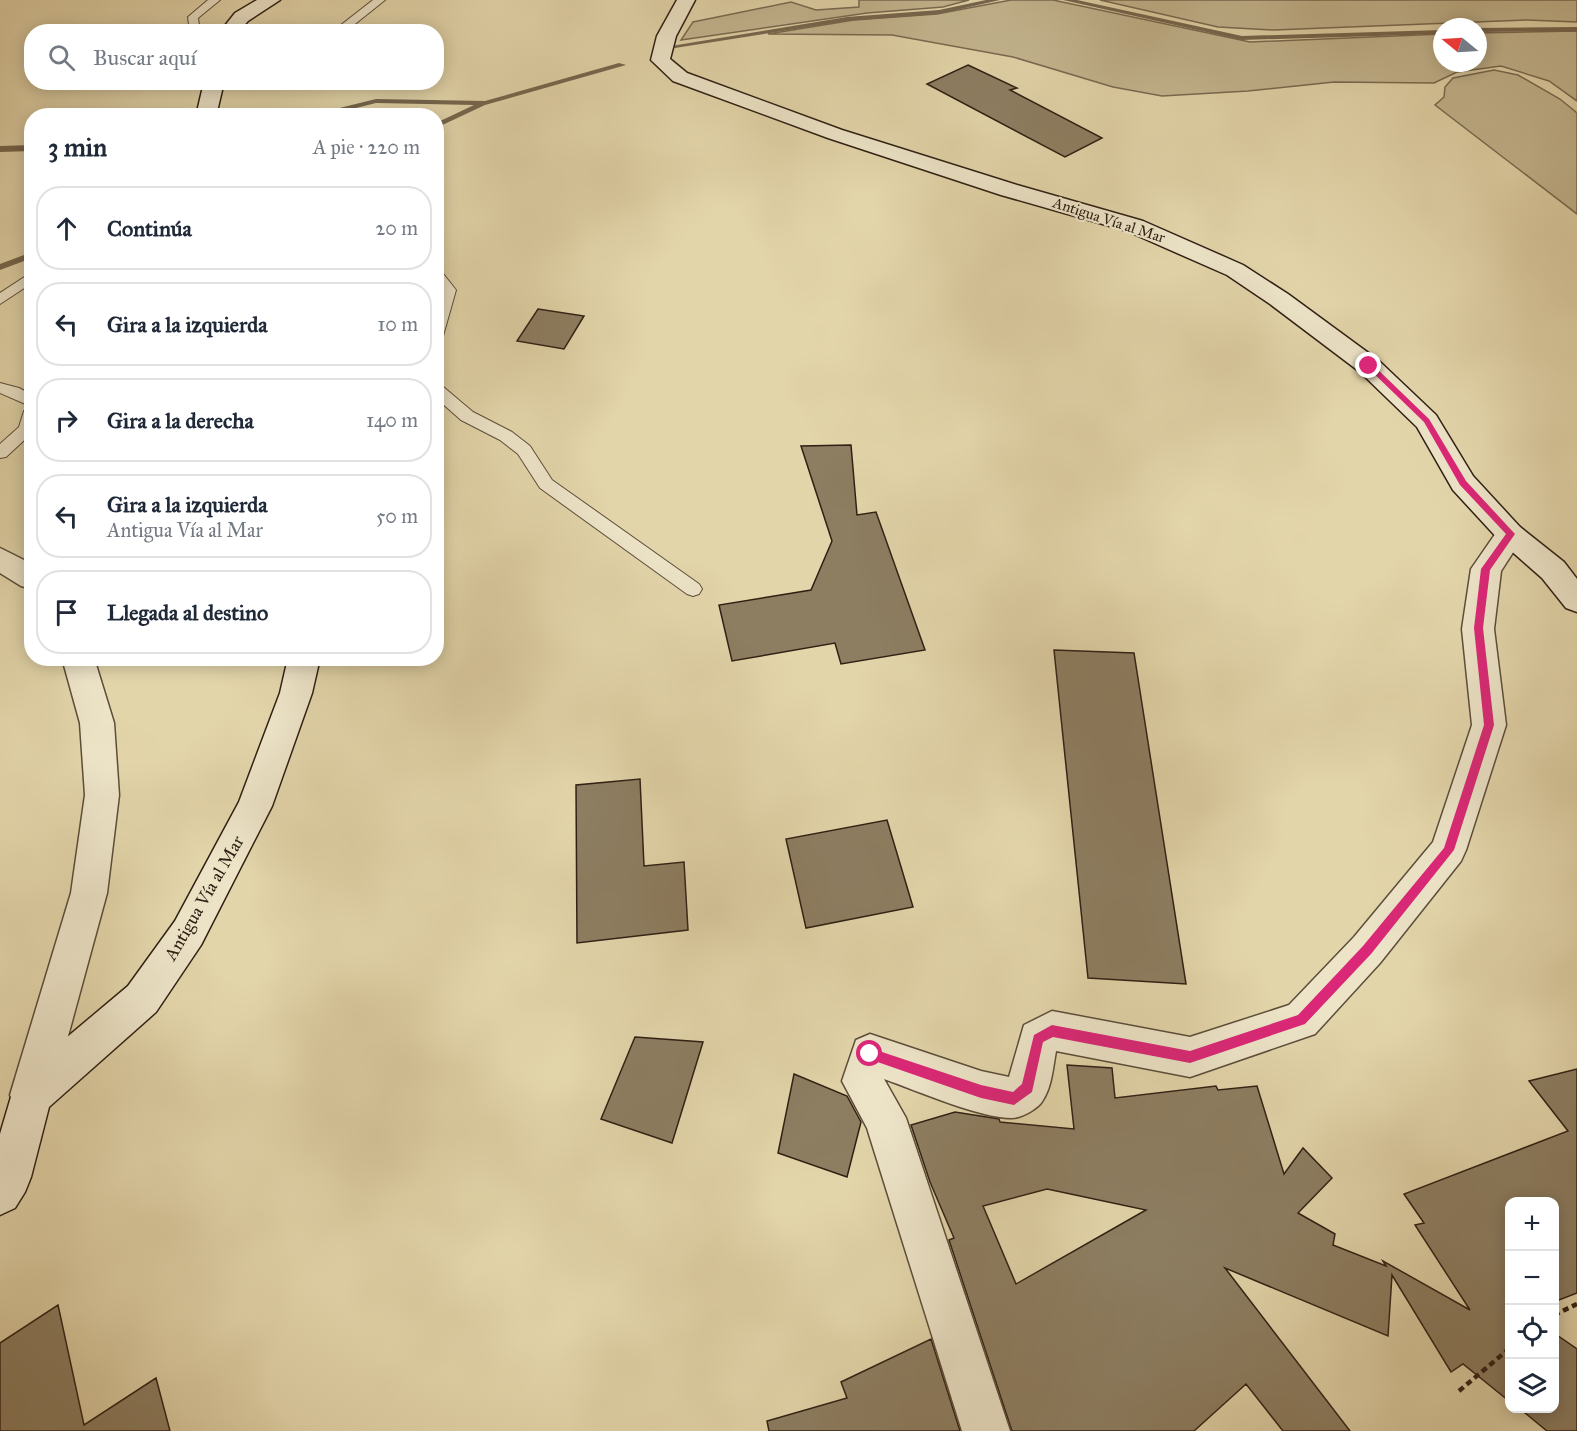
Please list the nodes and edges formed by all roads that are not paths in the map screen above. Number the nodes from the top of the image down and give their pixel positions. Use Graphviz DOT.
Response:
graph roads {
  1 [pos="215,0"];
  2 [pos="271,0"];
  3 [pos="380,0"];
  4 [pos="686,0"];
  5 [pos="194,24"];
  6 [pos="237,24"];
  7 [pos="348,24"];
  8 [pos="212,90"];
  9 [pos="208,108"];
  10 [pos="24,282"];
  11 [pos="444,284"];
  12 [pos="0,300"];
  13 [pos="444,308"];
  14 [pos="0,388"];
  15 [pos="444,395"];
  16 [pos="24,398"];
  17 [pos="24,431"];
  18 [pos="0,453"];
  19 [pos="1510,534"];
  20 [pos="0,559"];
  21 [pos="24,573"];
  22 [pos="693,589"];
  23 [pos="1575,596"];
  24 [pos="80,666"];
  25 [pos="302,666"];
  26 [pos="31,1095"];
  27 [pos="0,1193"];
  28 [pos="986,1431"];
  1 -- 5 [label="lane"];
  2 -- 6 [label="main road"];
  3 -- 7 [label="lane"];
  4 -- 19 [label="main road, Antigua Vía al Mar"];
  8 -- 9 [label="main road"];
  10 -- 12 [label="lane"];
  11 -- 13 [label="lane"];
  14 -- 16 [label="lane"];
  15 -- 22 [label="lane"];
  17 -- 18 [label="lane"];
  19 -- 23 [label="main road, Antigua Vía al Mar"];
  19 -- 28 [label="main road"];
  20 -- 21 [label="main road"];
  24 -- 26 [label="main road"];
  25 -- 26 [label="main road, Antigua Vía al Mar"];
  26 -- 27 [label="main road"];
}
